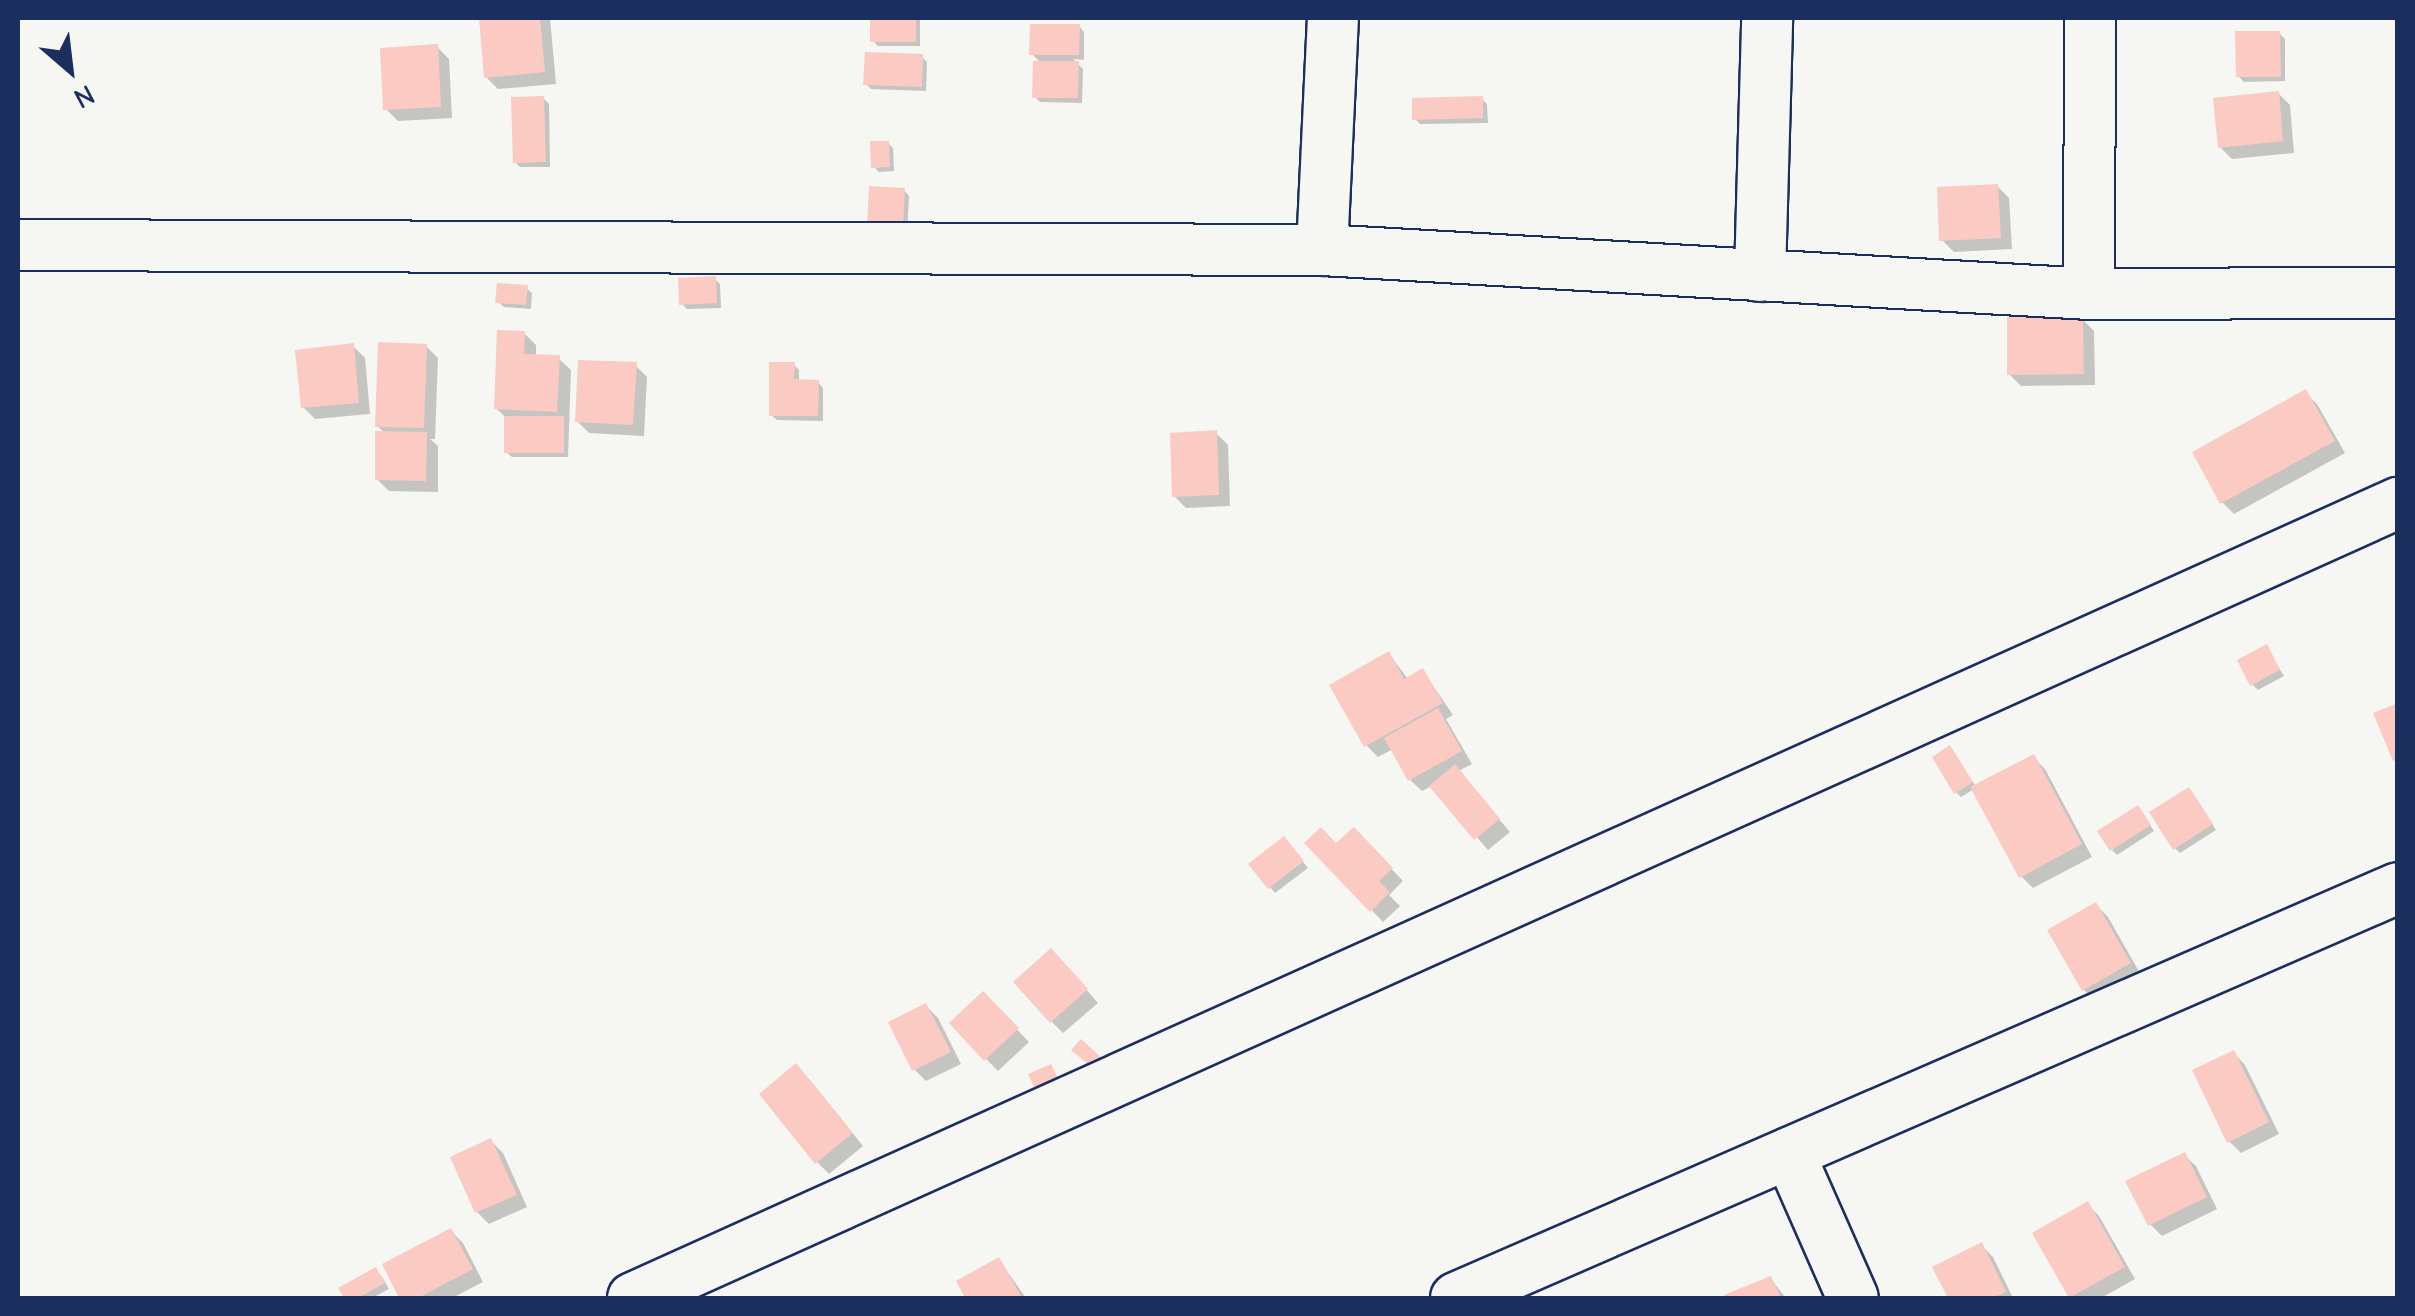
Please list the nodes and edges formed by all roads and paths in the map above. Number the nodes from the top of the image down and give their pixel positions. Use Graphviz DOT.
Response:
graph roads {
  1 [pos="1333,18"];
  2 [pos="1767,18"];
  3 [pos="2090,18"];
  4 [pos="18,245"];
  5 [pos="1322,250"];
  6 [pos="1760,276"];
  7 [pos="2398,293"];
  8 [pos="2089,294"];
  9 [pos="2398,502"];
  10 [pos="2398,888"];
  11 [pos="1789,1153"];
  12 [pos="634,1298"];
  13 [pos="1456,1298"];
  14 [pos="1854,1298"];
  1 -- 5 [label="street"];
  2 -- 6 [label="street"];
  3 -- 8 [label="street"];
  4 -- 5 [label="street"];
  5 -- 6 [label="street"];
  6 -- 8 [label="street"];
  7 -- 8 [label="street"];
  9 -- 12 [label="street"];
  10 -- 11 [label="street"];
  11 -- 13 [label="street"];
  11 -- 14 [label="street"];
}
